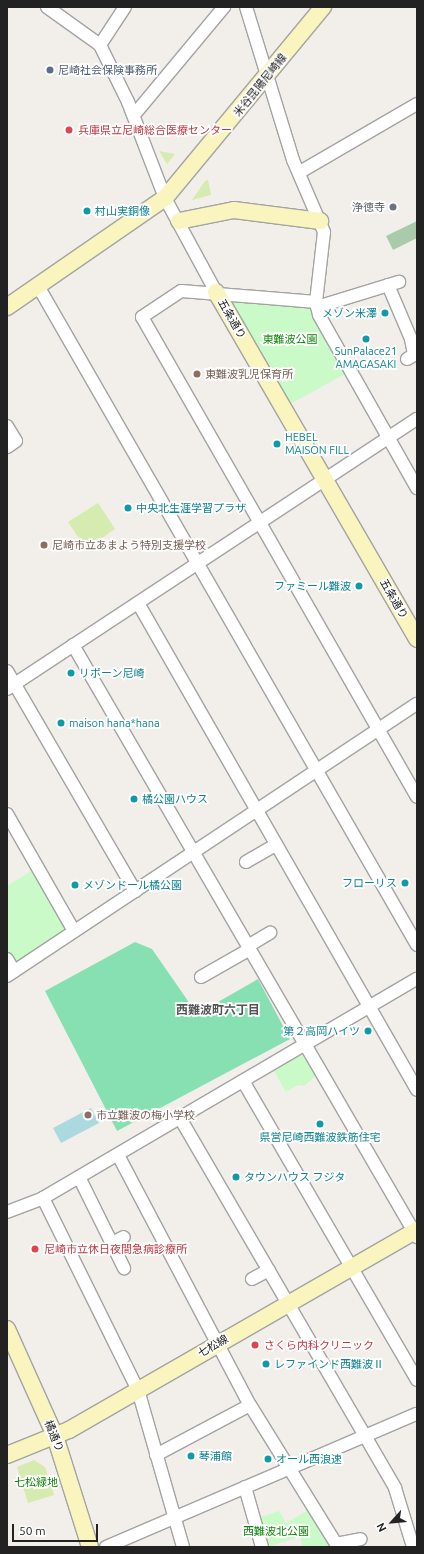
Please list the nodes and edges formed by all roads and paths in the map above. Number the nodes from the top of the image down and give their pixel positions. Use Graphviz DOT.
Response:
graph roads {
  1 [pos="47,7"];
  2 [pos="125,7"];
  3 [pos="224,7"];
  4 [pos="246,7"];
  5 [pos="323,7"];
  6 [pos="100,45"];
  7 [pos="268,76"];
  8 [pos="417,104"];
  9 [pos="134,115"];
  10 [pos="300,172"];
  11 [pos="165,198"];
  12 [pos="179,220"];
  13 [pos="320,220"];
  14 [pos="38,286"];
  15 [pos="216,292"];
  16 [pos="317,305"];
  17 [pos="7,307"];
  18 [pos="414,338"];
  19 [pos="407,359"];
  20 [pos="417,419"];
  21 [pos="7,426"];
  22 [pos="387,437"];
  23 [pos="7,447"];
  24 [pos="323,477"];
  25 [pos="417,488"];
  26 [pos="259,521"];
  27 [pos="197,561"];
  28 [pos="138,603"];
  29 [pos="417,640"];
  30 [pos="74,645"];
  31 [pos="7,671"];
  32 [pos="11,686"];
  33 [pos="417,704"];
  34 [pos="379,730"];
  35 [pos="317,771"];
  36 [pos="417,797"];
  37 [pos="256,812"];
  38 [pos="7,814"];
  39 [pos="275,845"];
  40 [pos="194,852"];
  41 [pos="246,862"];
  42 [pos="135,890"];
  43 [pos="74,931"];
  44 [pos="270,933"];
  45 [pos="417,945"];
  46 [pos="249,947"];
  47 [pos="7,959"];
  48 [pos="10,974"];
  49 [pos="201,976"];
  50 [pos="417,979"];
  51 [pos="368,1007"];
  52 [pos="305,1044"];
  53 [pos="243,1081"];
  54 [pos="417,1090"];
  55 [pos="180,1118"];
  56 [pos="118,1155"];
  57 [pos="78,1177"];
  58 [pos="43,1198"];
  59 [pos="7,1212"];
  60 [pos="416,1233"];
  61 [pos="124,1237"];
  62 [pos="112,1243"];
  63 [pos="352,1267"];
  64 [pos="124,1268"];
  65 [pos="268,1270"];
  66 [pos="252,1279"];
  67 [pos="288,1303"];
  68 [pos="7,1329"];
  69 [pos="218,1343"];
  70 [pos="417,1380"];
  71 [pos="138,1390"];
  72 [pos="250,1405"];
  73 [pos="417,1414"];
  74 [pos="362,1433"];
  75 [pos="54,1436"];
  76 [pos="7,1455"];
  77 [pos="156,1455"];
  78 [pos="290,1468"];
  79 [pos="245,1487"];
  80 [pos="174,1517"];
  81 [pos="361,1539"];
  82 [pos="337,1546"];
  83 [pos="90,1547"];
  84 [pos="106,1547"];
  85 [pos="183,1547"];
  86 [pos="262,1547"];
  87 [pos="413,1547"];
  1 -- 6 [label="street, 五条通り"];
  2 -- 6 [label="street"];
  3 -- 9 [label="street"];
  4 -- 7 [label="street"];
  5 -- 7 [label="street, 米谷昆陽尼崎線"];
  6 -- 9 [label="street, 五条通り"];
  7 -- 10 [label="street"];
  7 -- 11 [label="street, 米谷昆陽尼崎線"];
  8 -- 10 [label="street"];
  9 -- 11 [label="street, 五条通り"];
  10 -- 13 [label="street"];
  11 -- 12 [label="street, 五条通り"];
  11 -- 14 [label="street, 米谷昆陽尼崎線"];
  12 -- 13 [label="street"];
  12 -- 15 [label="street, 五条通り"];
  13 -- 16 [label="street"];
  14 -- 17 [label="street, 米谷昆陽尼崎線"];
  14 -- 27 [label="street"];
  15 -- 16 [label="street"];
  15 -- 24 [label="street, 五条通り"];
  15 -- 26 [label="street"];
  16 -- 18 [label="street"];
  16 -- 22 [label="street"];
  18 -- 19 [label="street"];
  20 -- 22 [label="street"];
  21 -- 23 [label="street"];
  22 -- 24 [label="street"];
  22 -- 25 [label="street"];
  24 -- 26 [label="street"];
  24 -- 29 [label="street, 五条通り"];
  26 -- 27 [label="street"];
  26 -- 34 [label="street"];
  27 -- 28 [label="street"];
  27 -- 35 [label="street"];
  28 -- 30 [label="street"];
  28 -- 37 [label="street"];
  30 -- 32 [label="street"];
  30 -- 40 [label="street"];
  31 -- 32 [label="street"];
  32 -- 42 [label="street"];
  33 -- 34 [label="street"];
  34 -- 35 [label="street"];
  34 -- 36 [label="street"];
  35 -- 37 [label="street"];
  35 -- 45 [label="street"];
  37 -- 39 [label="street"];
  37 -- 40 [label="street"];
  38 -- 43 [label="street"];
  39 -- 41 [label="street"];
  39 -- 51 [label="street"];
  40 -- 42 [label="street"];
  40 -- 46 [label="street"];
  42 -- 43 [label="street"];
  43 -- 48 [label="street"];
  44 -- 46 [label="street"];
  46 -- 49 [label="street"];
  46 -- 52 [label="street"];
  47 -- 48 [label="street"];
  50 -- 51 [label="street"];
  51 -- 52 [label="street"];
  51 -- 54 [label="street"];
  52 -- 53 [label="street"];
  52 -- 60 [label="street"];
  53 -- 55 [label="street"];
  53 -- 63 [label="street"];
  55 -- 56 [label="street"];
  55 -- 65 [label="street"];
  56 -- 57 [label="street"];
  56 -- 69 [label="street"];
  57 -- 58 [label="street"];
  57 -- 62 [label="street"];
  58 -- 59 [label="street"];
  58 -- 71 [label="street"];
  60 -- 63 [label="street, 七松線"];
  61 -- 62 [label="street"];
  62 -- 64 [label="street"];
  63 -- 67 [label="street, 七松線"];
  63 -- 70 [label="street"];
  65 -- 66 [label="street"];
  65 -- 67 [label="street"];
  67 -- 69 [label="street, 七松線"];
  67 -- 74 [label="street"];
  68 -- 75 [label="street, 橘通り"];
  69 -- 71 [label="street, 七松線"];
  69 -- 72 [label="street"];
  71 -- 75 [label="street, 七松線"];
  71 -- 77 [label="street"];
  72 -- 77 [label="street"];
  72 -- 78 [label="street"];
  73 -- 74 [label="street"];
  74 -- 78 [label="street"];
  74 -- 87 [label="street"];
  75 -- 76 [label="street, 七松線"];
  75 -- 83 [label="street, 橘通り"];
  77 -- 80 [label="street"];
  78 -- 79 [label="street"];
  78 -- 82 [label="street"];
  79 -- 80 [label="street"];
  79 -- 86 [label="street"];
  80 -- 84 [label="street"];
  80 -- 85 [label="street"];
  81 -- 82 [label="street"];
}
